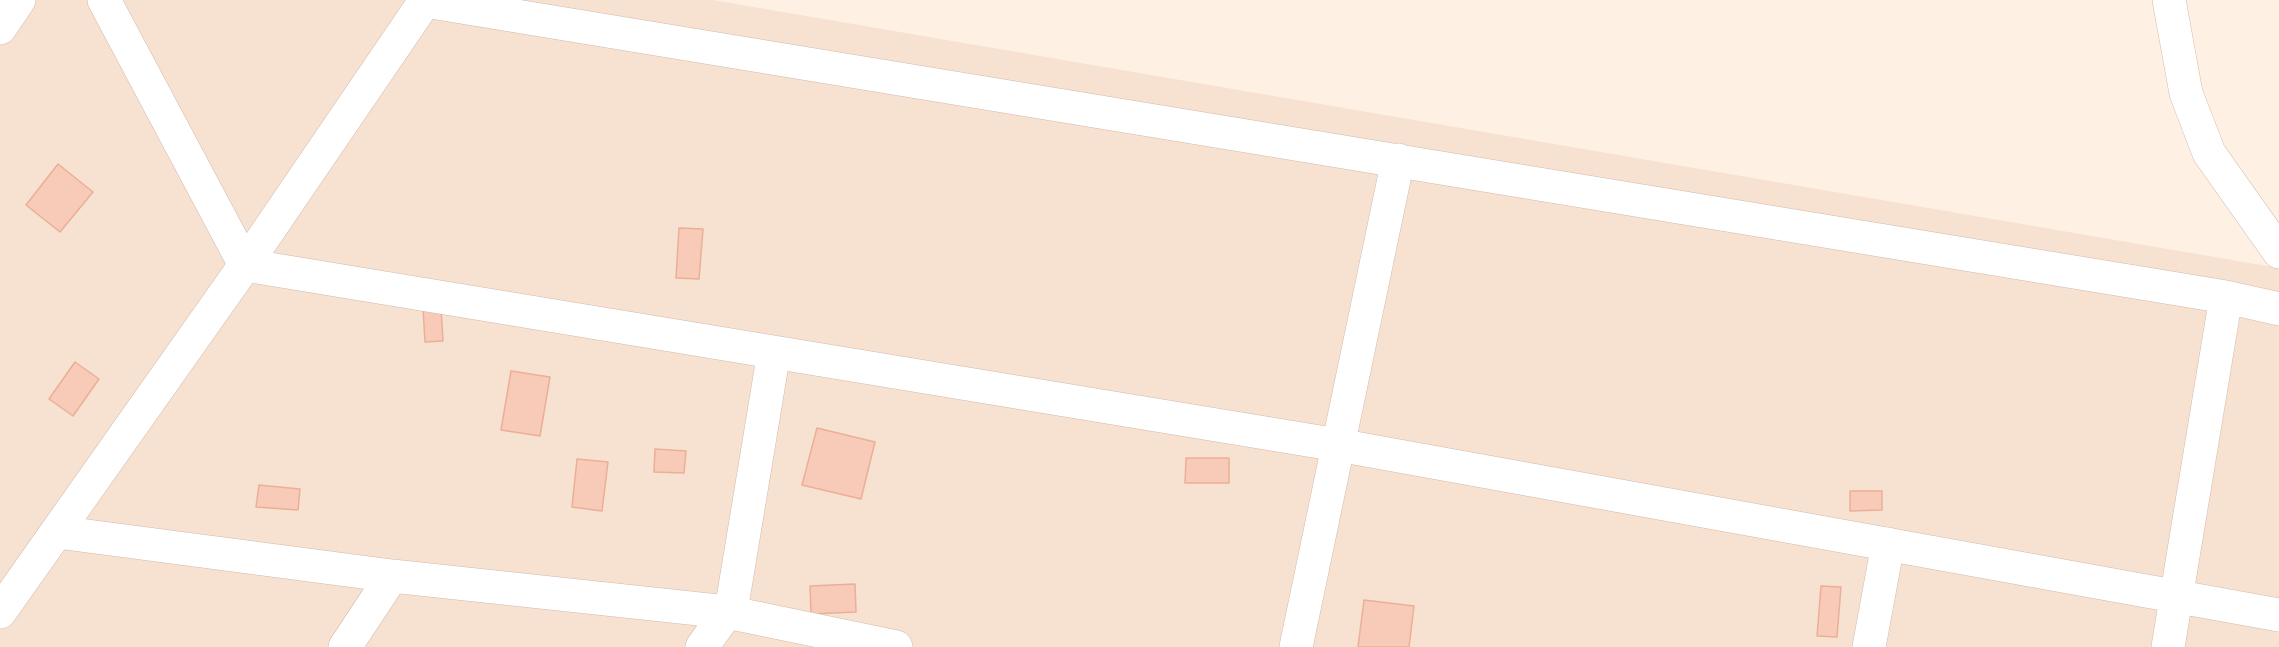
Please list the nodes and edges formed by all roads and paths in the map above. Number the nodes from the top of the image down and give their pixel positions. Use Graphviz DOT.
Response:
graph roads {
  1 [pos="19,0"];
  2 [pos="104,0"];
  3 [pos="2169,0"];
  4 [pos="424,1"];
  5 [pos="0,28"];
  6 [pos="1398,160"];
  7 [pos="2279,252"];
  8 [pos="245,265"];
  9 [pos="2226,297"];
  10 [pos="2279,309"];
  11 [pos="774,352"];
  12 [pos="1338,445"];
  13 [pos="57,532"];
  14 [pos="1887,544"];
  15 [pos="392,576"];
  16 [pos="2177,596"];
  17 [pos="0,612"];
  18 [pos="727,612"];
  19 [pos="2279,615"];
  20 [pos="345,647"];
  21 [pos="702,647"];
  22 [pos="896,647"];
  23 [pos="1296,647"];
  24 [pos="1869,647"];
  25 [pos="2168,647"];
  1 -- 5 [label="street"];
  2 -- 8 [label="street"];
  3 -- 7 [label="street"];
  4 -- 6 [label="street"];
  4 -- 8 [label="street"];
  6 -- 9 [label="street"];
  6 -- 12 [label="street"];
  8 -- 11 [label="street"];
  8 -- 13 [label="street"];
  9 -- 10 [label="street"];
  9 -- 16 [label="street"];
  11 -- 12 [label="street"];
  11 -- 18 [label="street"];
  12 -- 14 [label="street"];
  12 -- 23 [label="street"];
  13 -- 15 [label="street"];
  13 -- 17 [label="street"];
  14 -- 16 [label="street"];
  14 -- 24 [label="street"];
  15 -- 18 [label="street"];
  15 -- 20 [label="street"];
  16 -- 19 [label="street"];
  16 -- 25 [label="street"];
  18 -- 21 [label="street"];
  18 -- 22 [label="street"];
}
